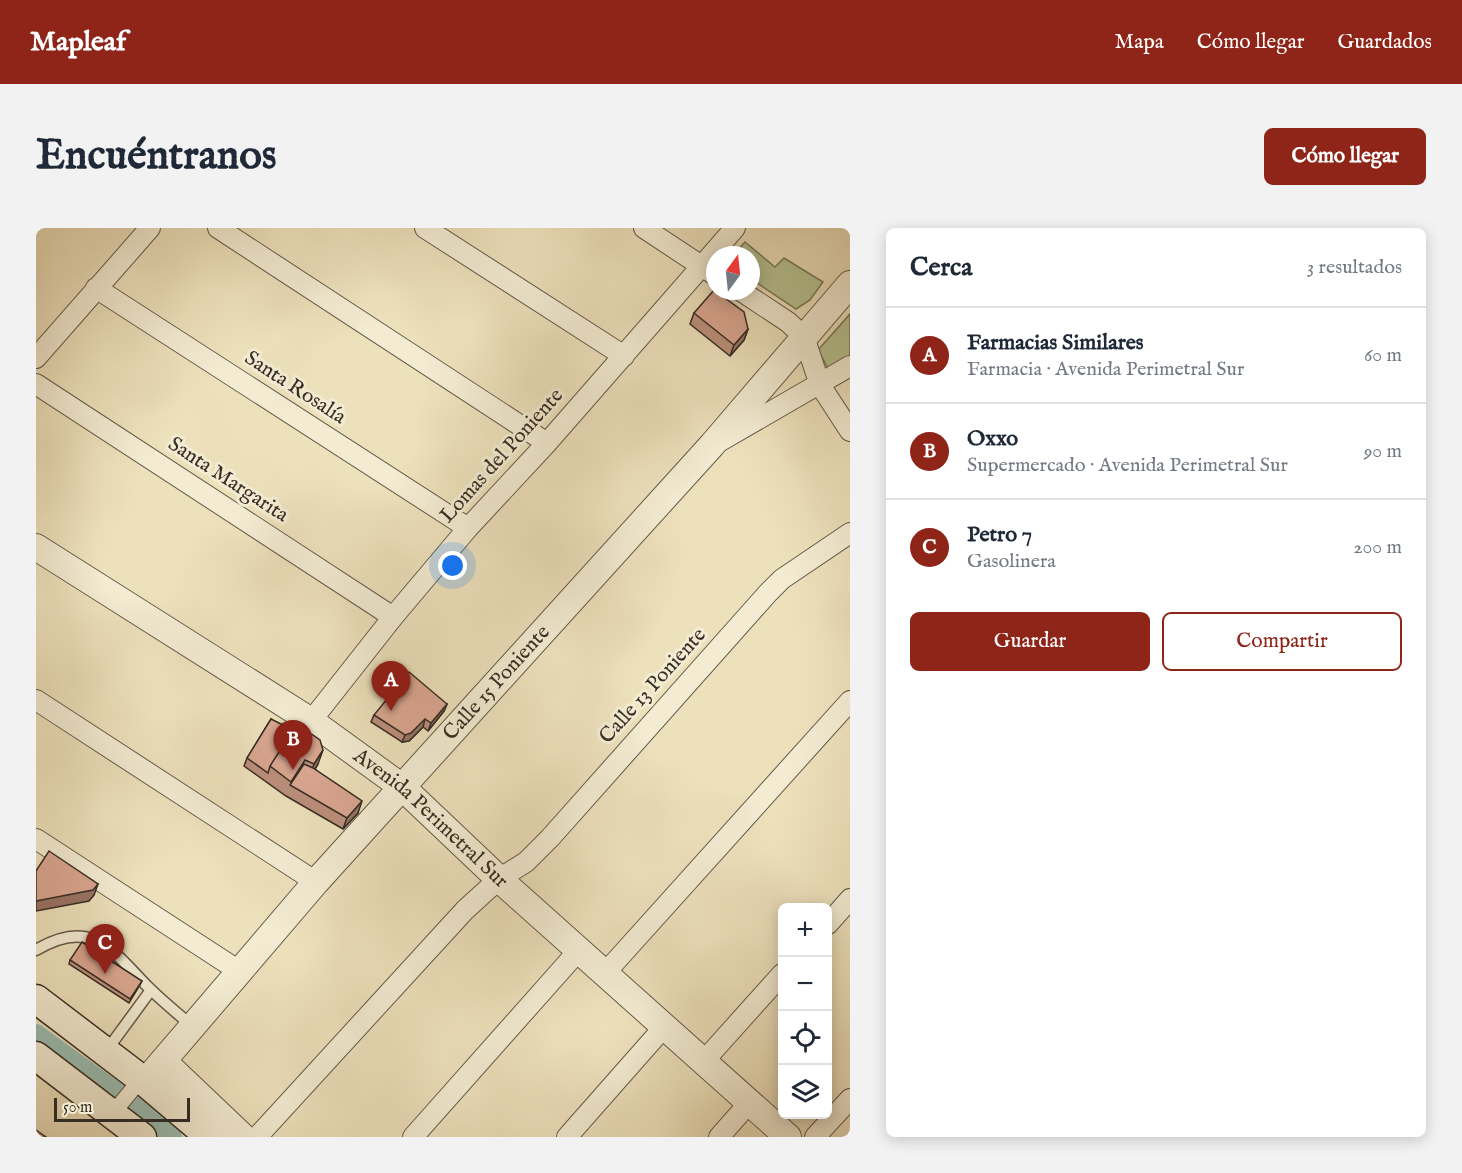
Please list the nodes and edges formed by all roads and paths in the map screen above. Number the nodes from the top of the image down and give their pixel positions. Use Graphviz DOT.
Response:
graph roads {
  1 [pos="150,228"];
  2 [pos="218,228"];
  3 [pos="425,228"];
  4 [pos="644,228"];
  5 [pos="735,228"];
  6 [pos="723,246"];
  7 [pos="706,269"];
  8 [pos="706,272"];
  9 [pos="850,284"];
  10 [pos="96,288"];
  11 [pos="755,300"];
  12 [pos="804,336"];
  13 [pos="624,356"];
  14 [pos="36,358"];
  15 [pos="850,366"];
  16 [pos="36,384"];
  17 [pos="820,385"];
  18 [pos="850,431"];
  19 [pos="547,443"];
  20 [pos="712,445"];
  21 [pos="468,528"];
  22 [pos="850,533"];
  23 [pos="36,547"];
  24 [pos="393,617"];
  25 [pos="36,700"];
  26 [pos="850,701"];
  27 [pos="311,721"];
  28 [pos="402,787"];
  29 [pos="36,839"];
  30 [pos="499,879"];
  31 [pos="316,882"];
  32 [pos="850,899"];
  33 [pos="832,919"];
  34 [pos="36,950"];
  35 [pos="579,950"];
  36 [pos="239,971"];
  37 [pos="606,972"];
  38 [pos="778,980"];
  39 [pos="152,990"];
  40 [pos="36,999"];
  41 [pos="192,1026"];
  42 [pos="664,1027"];
  43 [pos="106,1051"];
  44 [pos="36,1056"];
  45 [pos="703,1062"];
  46 [pos="146,1077"];
  47 [pos="850,1099"];
  48 [pos="748,1103"];
  49 [pos="116,1109"];
  50 [pos="142,1137"];
  51 [pos="210,1137"];
  52 [pos="243,1137"];
  53 [pos="257,1137"];
  54 [pos="413,1137"];
  55 [pos="567,1137"];
  56 [pos="720,1137"];
  57 [pos="788,1137"];
  58 [pos="816,1137"];
  1 -- 10 [label="street"];
  2 -- 19 [label="street"];
  3 -- 13 [label="street"];
  4 -- 7 [label="street"];
  5 -- 6 [label="street, Lomas del Poniente"];
  8 -- 13 [label="street, Lomas del Poniente"];
  9 -- 12 [label="street, Calle 15 Poniente"];
  10 -- 14 [label="street"];
  10 -- 21 [label="street, Santa Rosalía"];
  11 -- 12 [label="street"];
  12 -- 17 [label="street"];
  12 -- 20 [label="street, Calle 15 Poniente"];
  13 -- 19 [label="street, Lomas del Poniente"];
  15 -- 17 [label="street"];
  16 -- 24 [label="street, Santa Margarita"];
  17 -- 18 [label="street"];
  17 -- 20 [label="street"];
  19 -- 21 [label="street, Lomas del Poniente"];
  20 -- 28 [label="street, Calle 15 Poniente"];
  21 -- 24 [label="street, Lomas del Poniente"];
  22 -- 30 [label="street, Calle 13 Poniente"];
  23 -- 27 [label="street, Avenida Perimetral Sur"];
  24 -- 27 [label="street, Lomas del Poniente"];
  25 -- 31 [label="street"];
  26 -- 37 [label="street"];
  27 -- 28 [label="street, Avenida Perimetral Sur"];
  28 -- 30 [label="street, Avenida Perimetral Sur"];
  28 -- 31 [label="street, Calle 15 Poniente"];
  29 -- 36 [label="street"];
  30 -- 35 [label="street, Avenida Perimetral Sur"];
  30 -- 53 [label="street, Calle 13 Poniente"];
  31 -- 36 [label="street, Calle 15 Poniente"];
  32 -- 33 [label="street"];
  34 -- 39 [label="lane"];
  35 -- 37 [label="street, Avenida Perimetral Sur"];
  35 -- 54 [label="street"];
  36 -- 41 [label="street, Calle 15 Poniente"];
  37 -- 42 [label="street, Avenida Perimetral Sur"];
  38 -- 45 [label="street"];
  39 -- 41 [label="lane"];
  39 -- 43 [label="lane"];
  40 -- 43 [label="main road"];
  41 -- 46 [label="street, Calle 15 Poniente"];
  42 -- 45 [label="street, Avenida Perimetral Sur"];
  42 -- 55 [label="street"];
  43 -- 46 [label="main road"];
  44 -- 49 [label="main road"];
  45 -- 48 [label="street, Avenida Perimetral Sur"];
  46 -- 49 [label="street"];
  46 -- 51 [label="main road"];
  46 -- 52 [label="street"];
  47 -- 58 [label="street"];
  48 -- 56 [label="street"];
  48 -- 57 [label="street, Avenida Perimetral Sur"];
  49 -- 50 [label="main road"];
}
